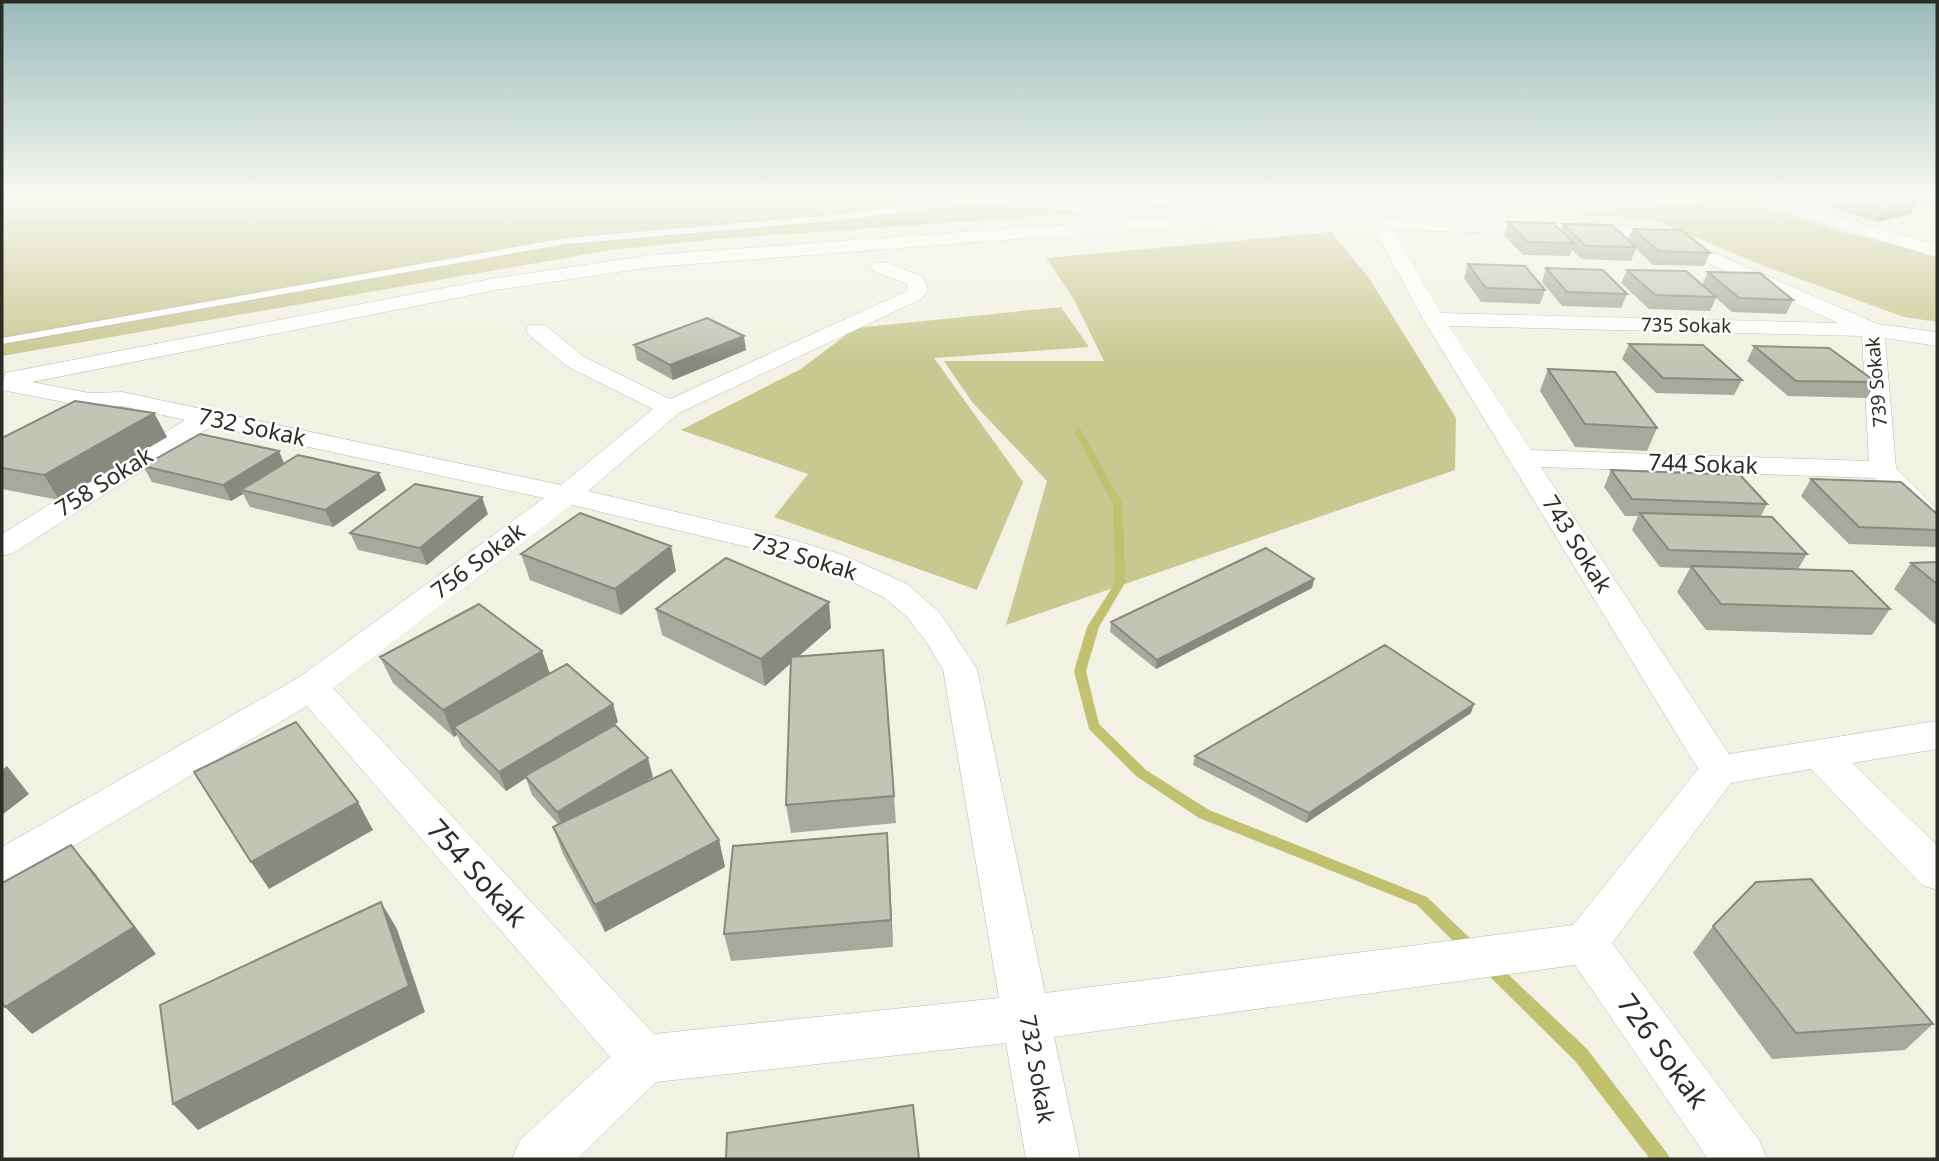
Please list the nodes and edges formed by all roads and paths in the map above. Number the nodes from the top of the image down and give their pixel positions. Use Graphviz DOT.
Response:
graph roads {
  1 [pos="497,253"];
  2 [pos="620,253"];
  3 [pos="766,253"];
  4 [pos="1397,253"];
  5 [pos="1701,253"];
  6 [pos="881,267"];
  7 [pos="1434,319"];
  8 [pos="537,330"];
  9 [pos="1873,330"];
  10 [pos="1937,339"];
  11 [pos="2,341"];
  12 [pos="131,356"];
  13 [pos="2,364"];
  14 [pos="2,382"];
  15 [pos="122,399"];
  16 [pos="670,408"];
  17 [pos="206,418"];
  18 [pos="1522,458"];
  19 [pos="1883,470"];
  20 [pos="568,494"];
  21 [pos="1937,525"];
  22 [pos="2,547"];
  23 [pos="311,687"];
  24 [pos="1937,735"];
  25 [pos="1821,756"];
  26 [pos="1719,770"];
  27 [pos="2,868"];
  28 [pos="1937,872"];
  29 [pos="1586,943"];
  30 [pos="1028,1018"];
  31 [pos="644,1059"];
  32 [pos="539,1159"];
  33 [pos="1053,1159"];
  34 [pos="1741,1159"];
  1 -- 11 [label="lane"];
  2 -- 13 [label="street"];
  3 -- 12 [label="street"];
  4 -- 7 [label="street, 743 Sokak"];
  5 -- 9 [label="street, 739 Sokak"];
  6 -- 16 [label="street, 756 Sokak"];
  7 -- 9 [label="street, 735 Sokak"];
  7 -- 18 [label="street, 743 Sokak"];
  8 -- 16 [label="street"];
  9 -- 10 [label="street, 735 Sokak"];
  9 -- 19 [label="street, 739 Sokak"];
  12 -- 14 [label="street"];
  12 -- 15 [label="street"];
  14 -- 15 [label="street, 732 Sokak"];
  15 -- 17 [label="street, 732 Sokak"];
  16 -- 20 [label="street, 756 Sokak"];
  17 -- 20 [label="street, 732 Sokak"];
  17 -- 22 [label="street, 758 Sokak"];
  18 -- 19 [label="street, 744 Sokak"];
  18 -- 26 [label="street, 743 Sokak"];
  19 -- 21 [label="street"];
  20 -- 23 [label="street, 756 Sokak"];
  20 -- 30 [label="street, 732 Sokak"];
  23 -- 27 [label="street, 756 Sokak"];
  23 -- 31 [label="street, 754 Sokak"];
  24 -- 25 [label="street"];
  25 -- 26 [label="street"];
  25 -- 28 [label="street"];
  26 -- 29 [label="street"];
  29 -- 30 [label="street"];
  29 -- 34 [label="street, 726 Sokak"];
  30 -- 31 [label="street"];
  30 -- 33 [label="street, 732 Sokak"];
  31 -- 32 [label="street"];
}
